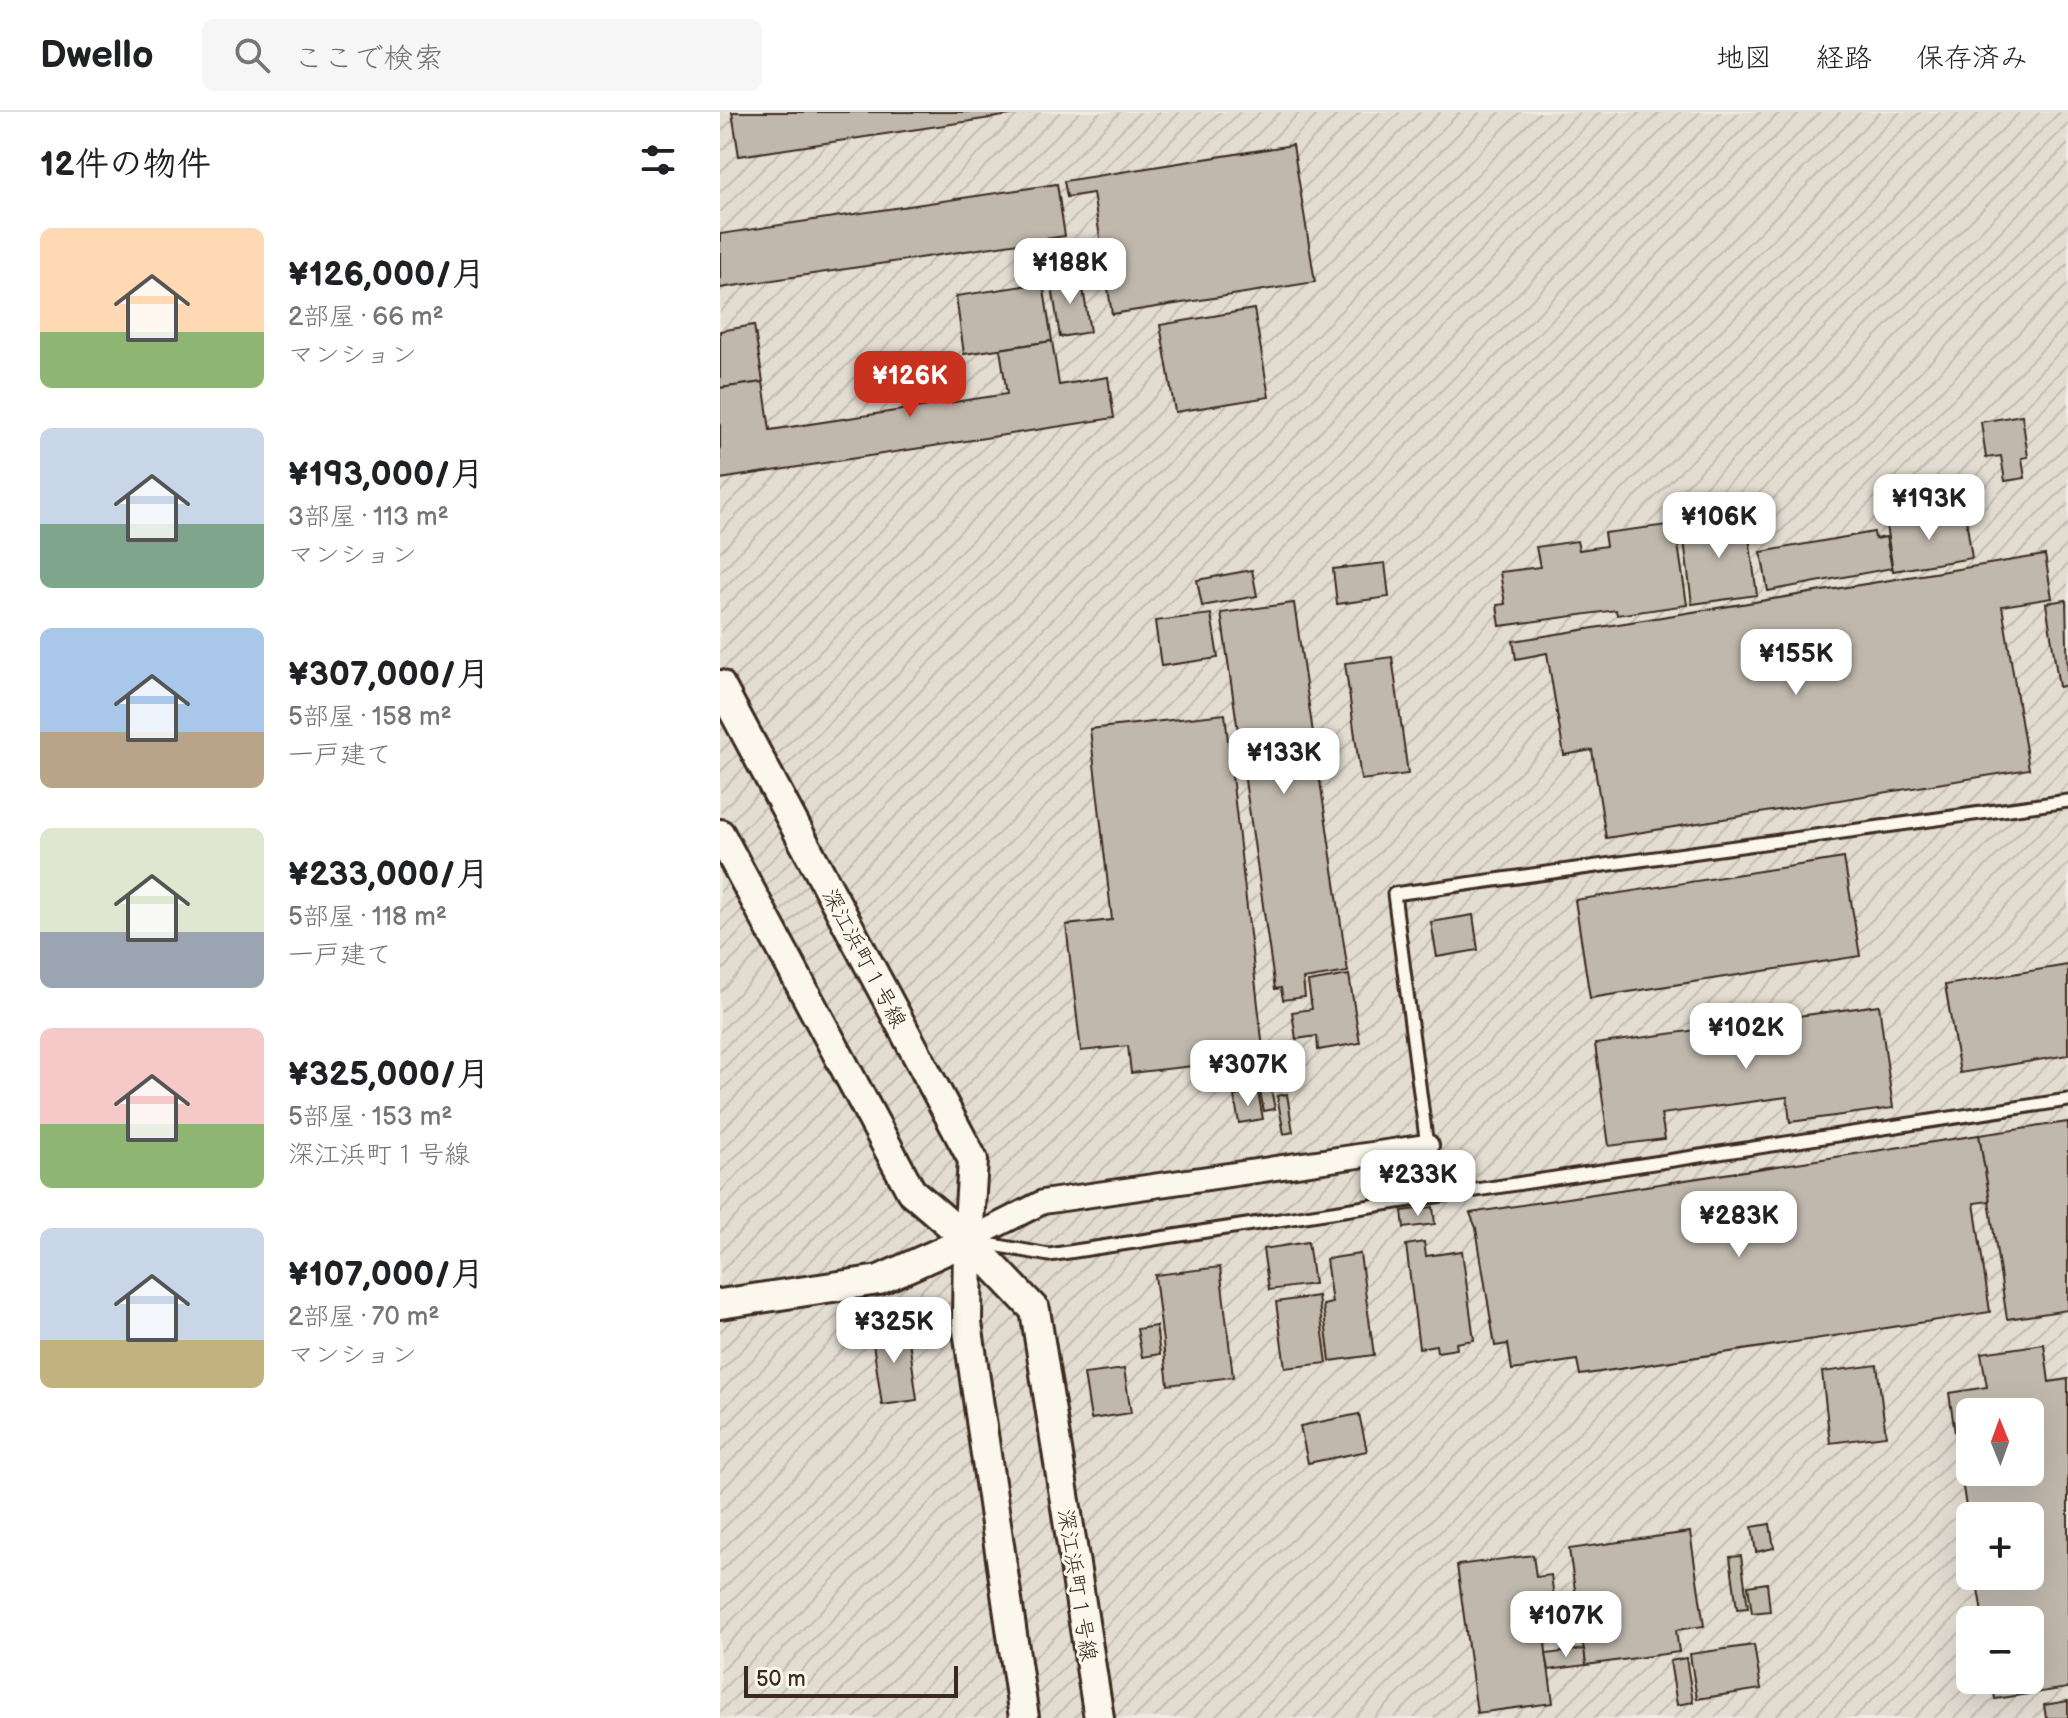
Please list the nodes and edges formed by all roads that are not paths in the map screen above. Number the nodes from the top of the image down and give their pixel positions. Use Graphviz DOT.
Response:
graph roads {
  1 [pos="720,685"];
  2 [pos="2068,801"];
  3 [pos="720,834"];
  4 [pos="2068,1100"];
  5 [pos="1427,1146"];
  6 [pos="968,1240"];
  7 [pos="720,1304"];
  8 [pos="1024,1718"];
  9 [pos="1099,1718"];
  1 -- 6 [label="street, 深江浜町１号線"];
  2 -- 5 [label="lane"];
  3 -- 6 [label="street, 深江浜町１号線"];
  4 -- 6 [label="lane"];
  5 -- 6 [label="street"];
  6 -- 7 [label="street"];
  6 -- 8 [label="street, 深江浜町１号線"];
  6 -- 9 [label="street, 深江浜町１号線"];
}
